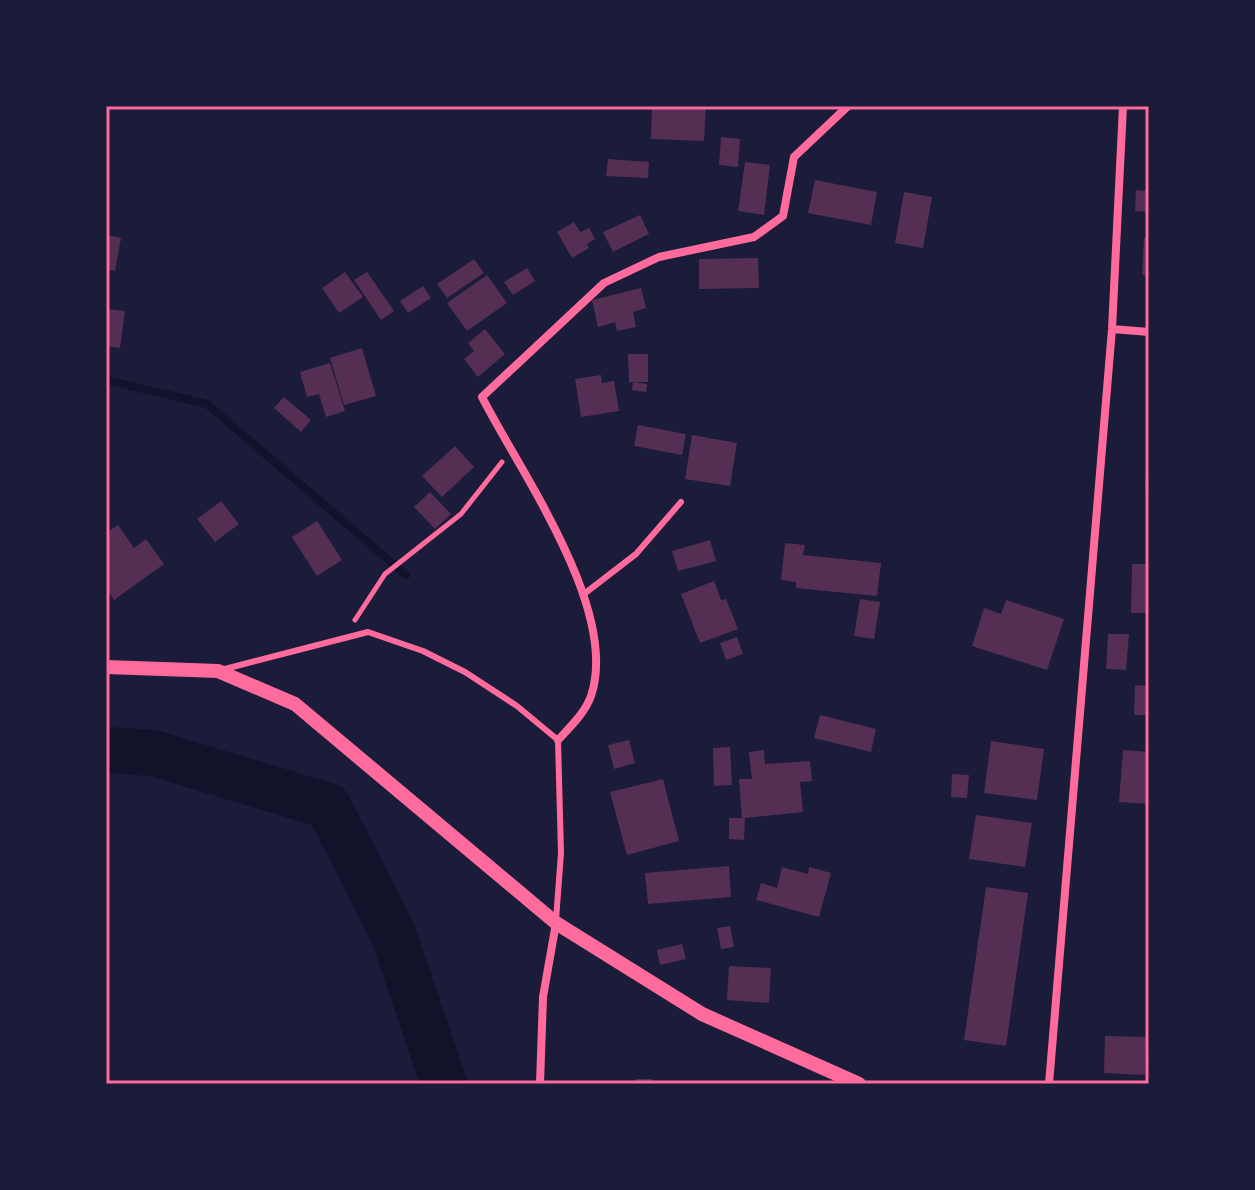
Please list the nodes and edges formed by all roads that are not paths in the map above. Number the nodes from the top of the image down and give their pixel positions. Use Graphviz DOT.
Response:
graph roads {
  1 [pos="848,106"];
  2 [pos="1123,106"];
  3 [pos="1112,329"];
  4 [pos="1149,332"];
  5 [pos="681,502"];
  6 [pos="584,594"];
  7 [pos="106,667"];
  8 [pos="218,671"];
  9 [pos="558,740"];
  10 [pos="556,923"];
  11 [pos="540,1084"];
  12 [pos="859,1084"];
  13 [pos="1049,1084"];
  1 -- 6 [label="street"];
  2 -- 3 [label="street"];
  3 -- 4 [label="street"];
  3 -- 13 [label="street"];
  5 -- 6 [label="lane"];
  6 -- 9 [label="street"];
  7 -- 8 [label="street"];
  8 -- 9 [label="lane"];
  8 -- 10 [label="street"];
  9 -- 10 [label="lane"];
  10 -- 11 [label="street"];
  10 -- 12 [label="street"];
}
